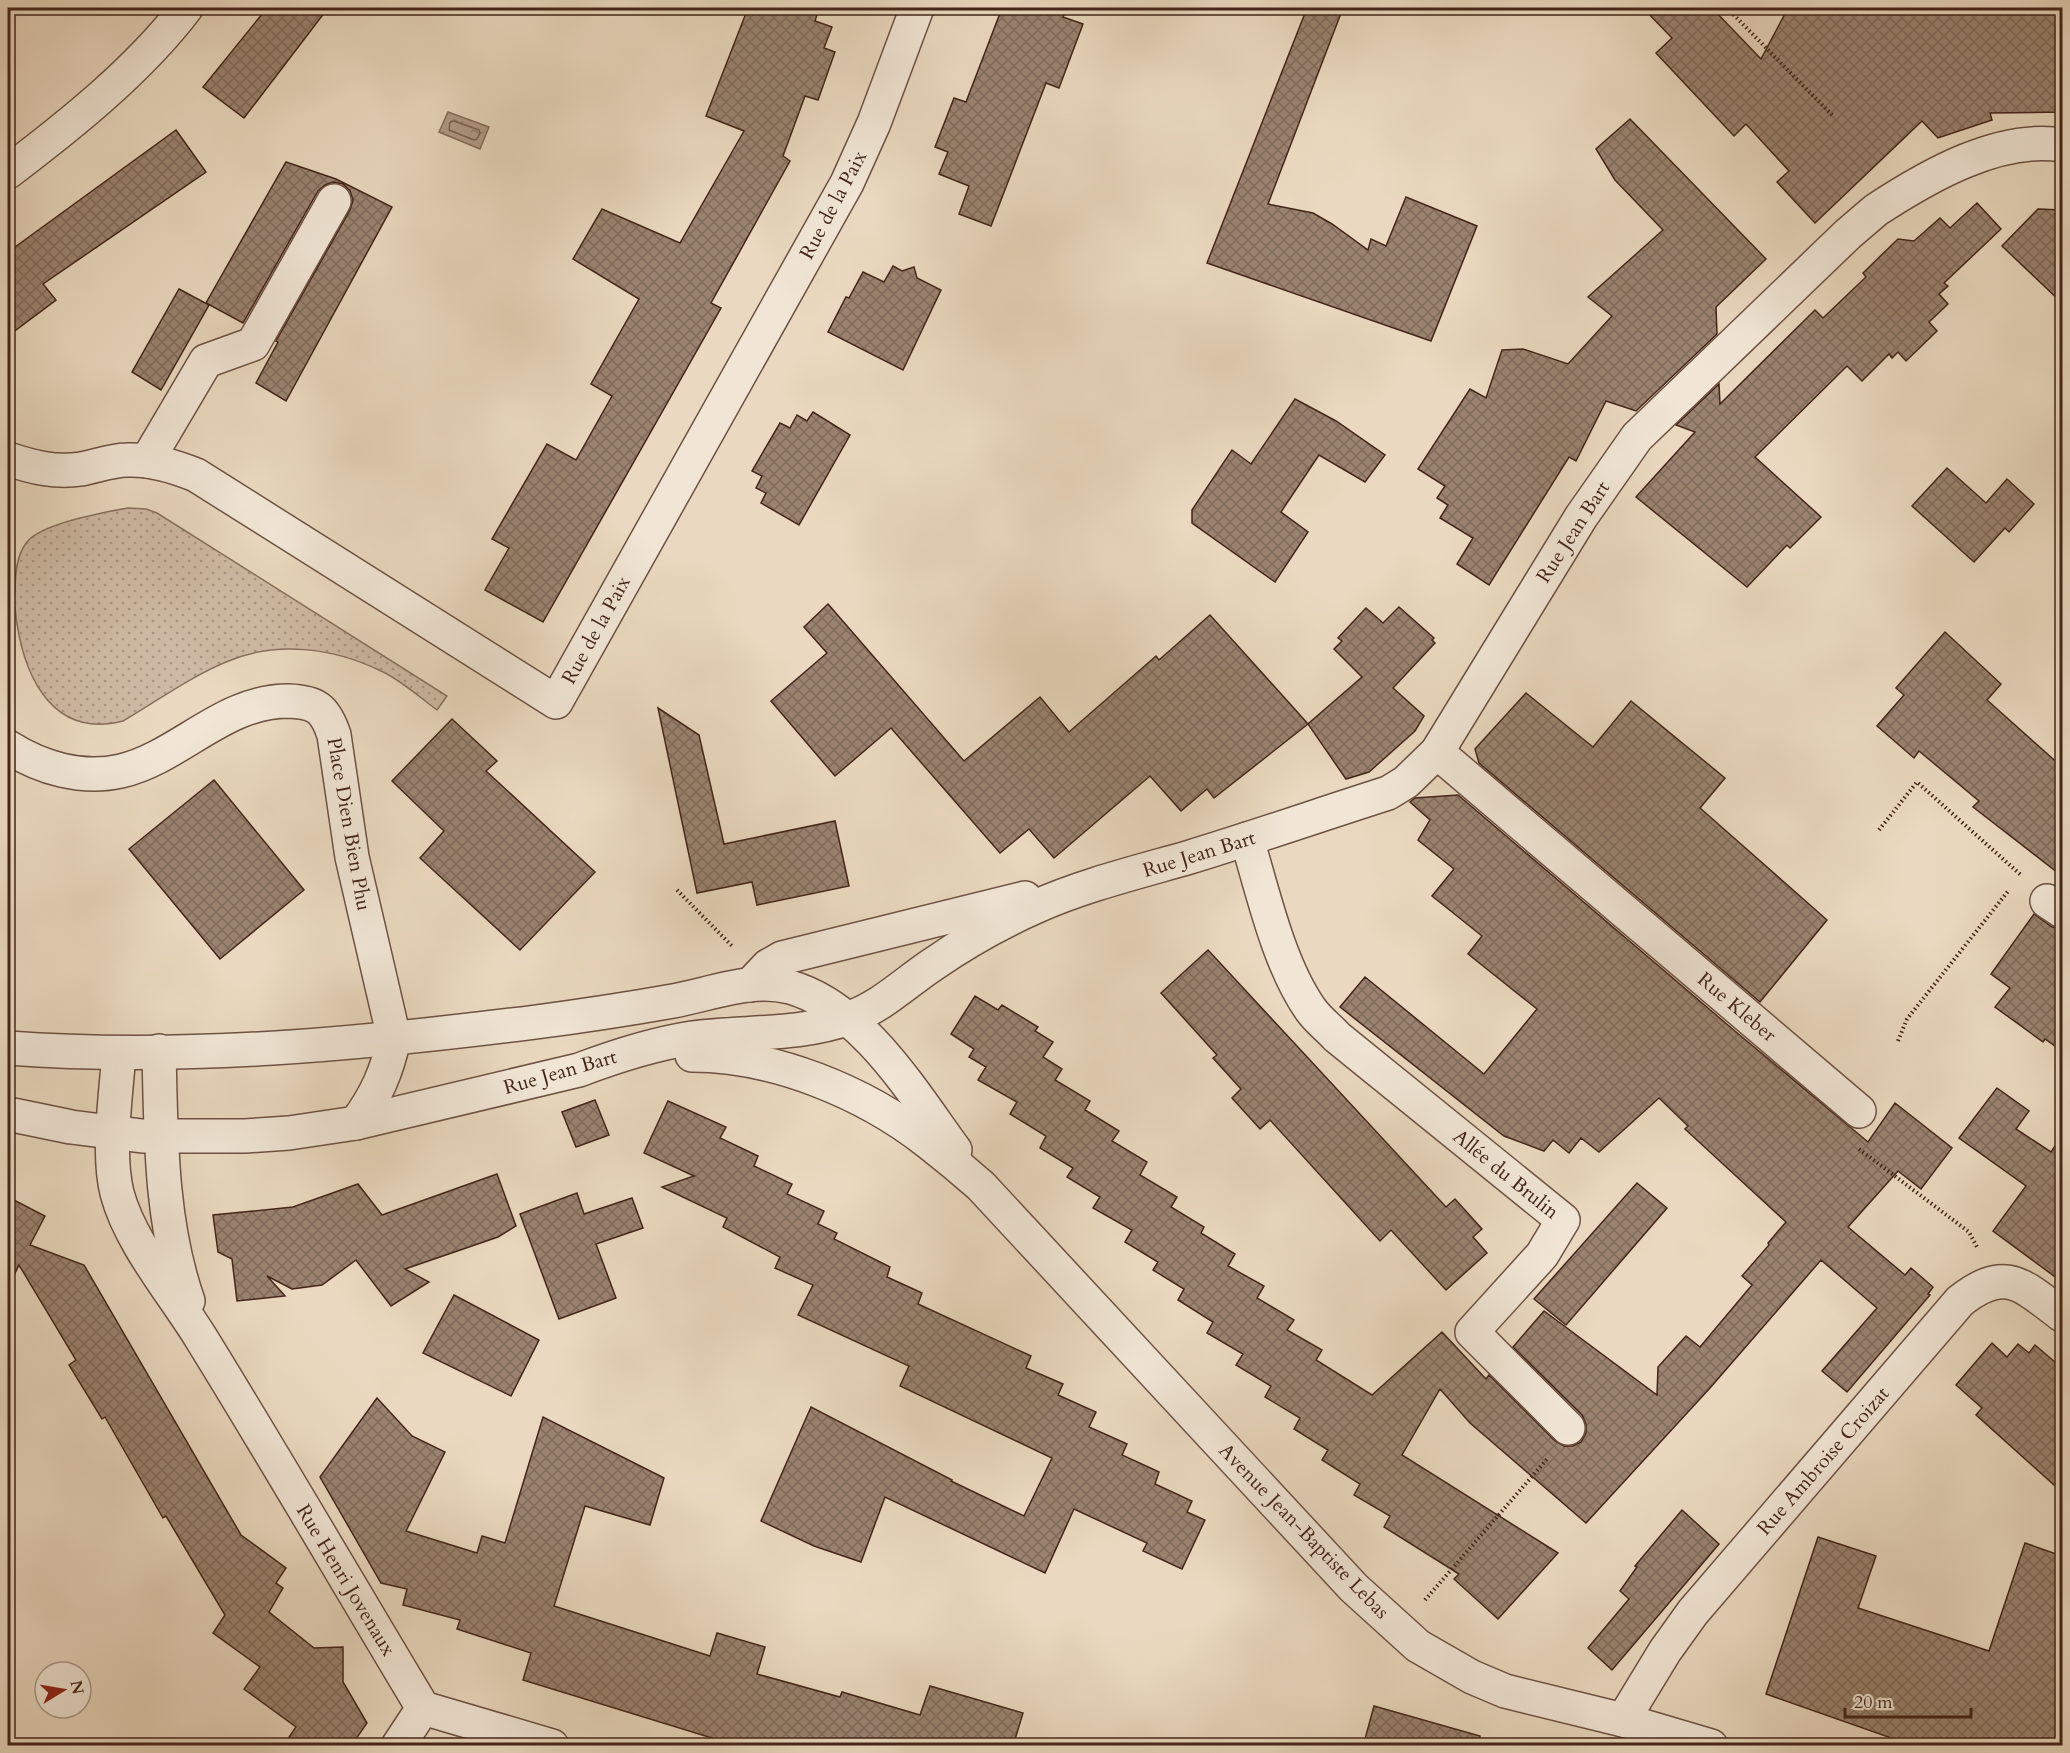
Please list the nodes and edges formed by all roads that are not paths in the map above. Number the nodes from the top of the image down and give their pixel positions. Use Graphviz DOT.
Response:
graph roads {
  1 [pos="186,8"];
  2 [pos="917,8"];
  3 [pos="2062,145"];
  4 [pos="8,172"];
  5 [pos="334,201"];
  6 [pos="8,459"];
  7 [pos="147,461"];
  8 [pos="8,747"];
  9 [pos="1437,752"];
  10 [pos="1247,839"];
  11 [pos="1080,890"];
  12 [pos="759,975"];
  13 [pos="847,1019"];
  14 [pos="394,1038"];
  15 [pos="8,1048"];
  16 [pos="159,1051"];
  17 [pos="119,1053"];
  18 [pos="579,1070"];
  19 [pos="1859,1111"];
  20 [pos="8,1114"];
  21 [pos="356,1124"];
  22 [pos="114,1133"];
  23 [pos="161,1136"];
  24 [pos="981,1186"];
  25 [pos="2062,1315"];
  26 [pos="200,1336"];
  27 [pos="1568,1428"];
  28 [pos="423,1708"];
  29 [pos="1623,1720"];
  30 [pos="398,1746"];
  31 [pos="552,1746"];
  32 [pos="1710,1746"];
  1 -- 4 [label="street"];
  2 -- 7 [label="street, Rue de la Paix"];
  3 -- 9 [label="street, Rue Jean Bart"];
  5 -- 7 [label="street"];
  6 -- 7 [label="street, Rue de la Paix"];
  8 -- 14 [label="street, Place Dien Bien Phu"];
  9 -- 10 [label="street, Rue Jean Bart"];
  9 -- 19 [label="street, Rue Kleber"];
  10 -- 11 [label="street, Rue Jean Bart"];
  10 -- 27 [label="street, Allée du Brulin"];
  11 -- 12 [label="street, Rue Jean Bart"];
  11 -- 13 [label="street, Rue Jean Bart"];
  12 -- 13 [label="street, Avenue Jean-Baptiste Lebas"];
  12 -- 14 [label="street, Rue Jean Bart"];
  13 -- 18 [label="street, Rue Jean Bart"];
  13 -- 24 [label="street, Avenue Jean-Baptiste Lebas"];
  14 -- 16 [label="street, Rue Jean Bart"];
  14 -- 21 [label="street, Place Dien Bien Phu"];
  15 -- 17 [label="street, Rue Jean Bart"];
  16 -- 17 [label="street, Rue Jean Bart"];
  16 -- 23 [label="street, Rue Henri Jovenaux"];
  17 -- 22 [label="street, Rue Henri Jovenaux"];
  18 -- 21 [label="street, Rue Jean Bart"];
  18 -- 24 [label="street, Avenue Jean-Baptiste Lebas"];
  20 -- 22 [label="street, Rue Jean Bart"];
  21 -- 23 [label="street, Rue Jean Bart"];
  22 -- 23 [label="street, Rue Jean Bart"];
  22 -- 26 [label="street, Rue Henri Jovenaux"];
  23 -- 26 [label="street, Rue Henri Jovenaux"];
  24 -- 29 [label="street, Avenue Jean-Baptiste Lebas"];
  25 -- 29 [label="street, Rue Ambroise Croizat"];
  26 -- 28 [label="street, Rue Henri Jovenaux"];
  28 -- 30 [label="street"];
  28 -- 31 [label="street"];
  29 -- 32 [label="street, Avenue Jean-Baptiste Lebas"];
}
